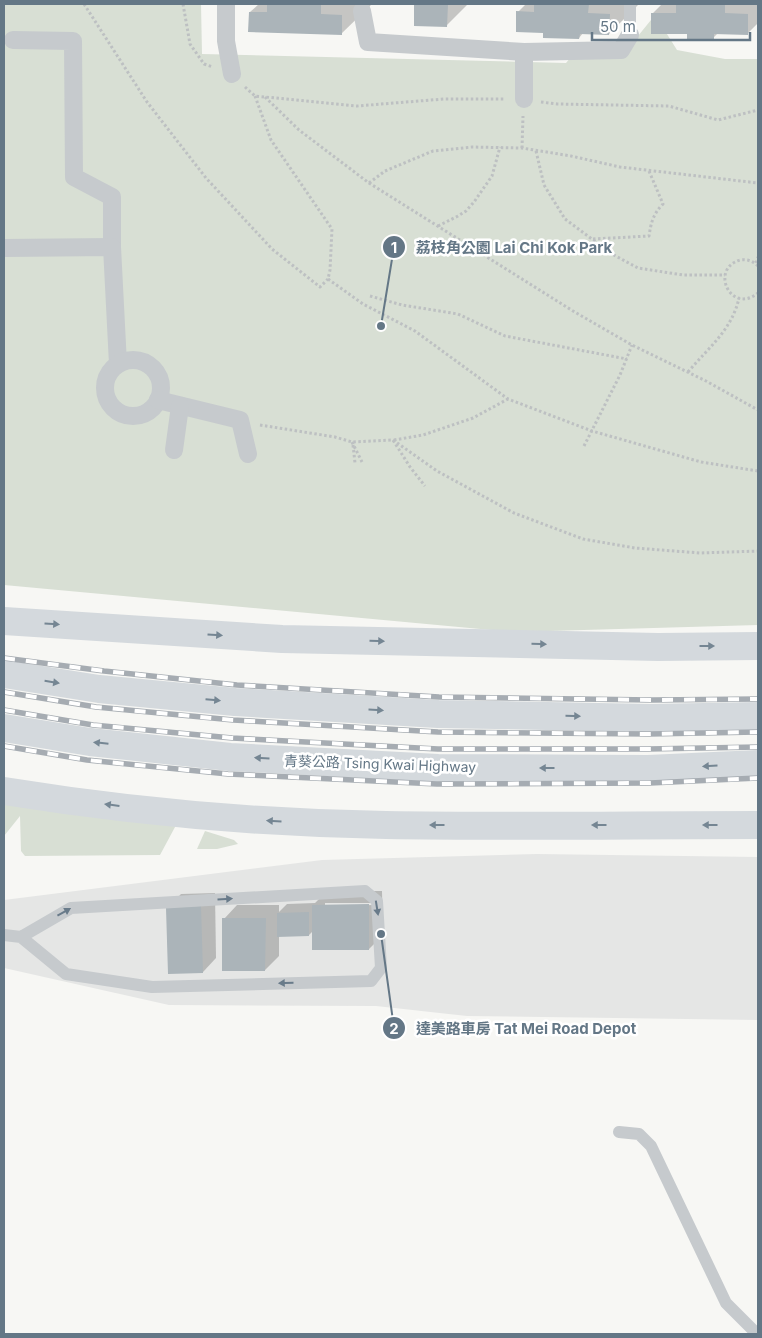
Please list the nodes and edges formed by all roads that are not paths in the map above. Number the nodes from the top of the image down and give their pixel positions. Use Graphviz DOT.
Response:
graph roads {
  1 [pos="226,4"];
  2 [pos="630,4"];
  3 [pos="363,7"];
  4 [pos="630,36"];
  5 [pos="13,40"];
  6 [pos="524,52"];
  7 [pos="232,74"];
  8 [pos="524,99"];
  9 [pos="112,247"];
  10 [pos="4,248"];
  11 [pos="118,364"];
  12 [pos="158,400"];
  13 [pos="180,406"];
  14 [pos="174,450"];
  15 [pos="248,454"];
  16 [pos="4,620"];
  17 [pos="758,646"];
  18 [pos="4,674"];
  19 [pos="758,716"];
  20 [pos="4,728"];
  21 [pos="758,764"];
  22 [pos="4,790"];
  23 [pos="758,825"];
  24 [pos="4,935"];
  25 [pos="22,937"];
  26 [pos="619,1132"];
  27 [pos="757,1334"];
  1 -- 7 [label="street"];
  2 -- 4 [label="lane"];
  3 -- 6 [label="street"];
  4 -- 6 [label="street"];
  5 -- 9 [label="street"];
  6 -- 8 [label="street"];
  9 -- 10 [label="street"];
  9 -- 11 [label="street"];
  11 -- 12 [label="street"];
  11 -- 12 [label="street"];
  12 -- 13 [label="street"];
  13 -- 14 [label="street"];
  13 -- 15 [label="street"];
  16 -- 17 [label="highway, one-way"];
  18 -- 19 [label="highway, one-way"];
  21 -- 20 [label="highway, 青葵公路 Tsing Kwai Highway, one-way"];
  23 -- 22 [label="highway, one-way"];
  24 -- 25 [label="lane"];
  25 -- 25 [label="lane, one-way"];
  26 -- 27 [label="lane"];
}
